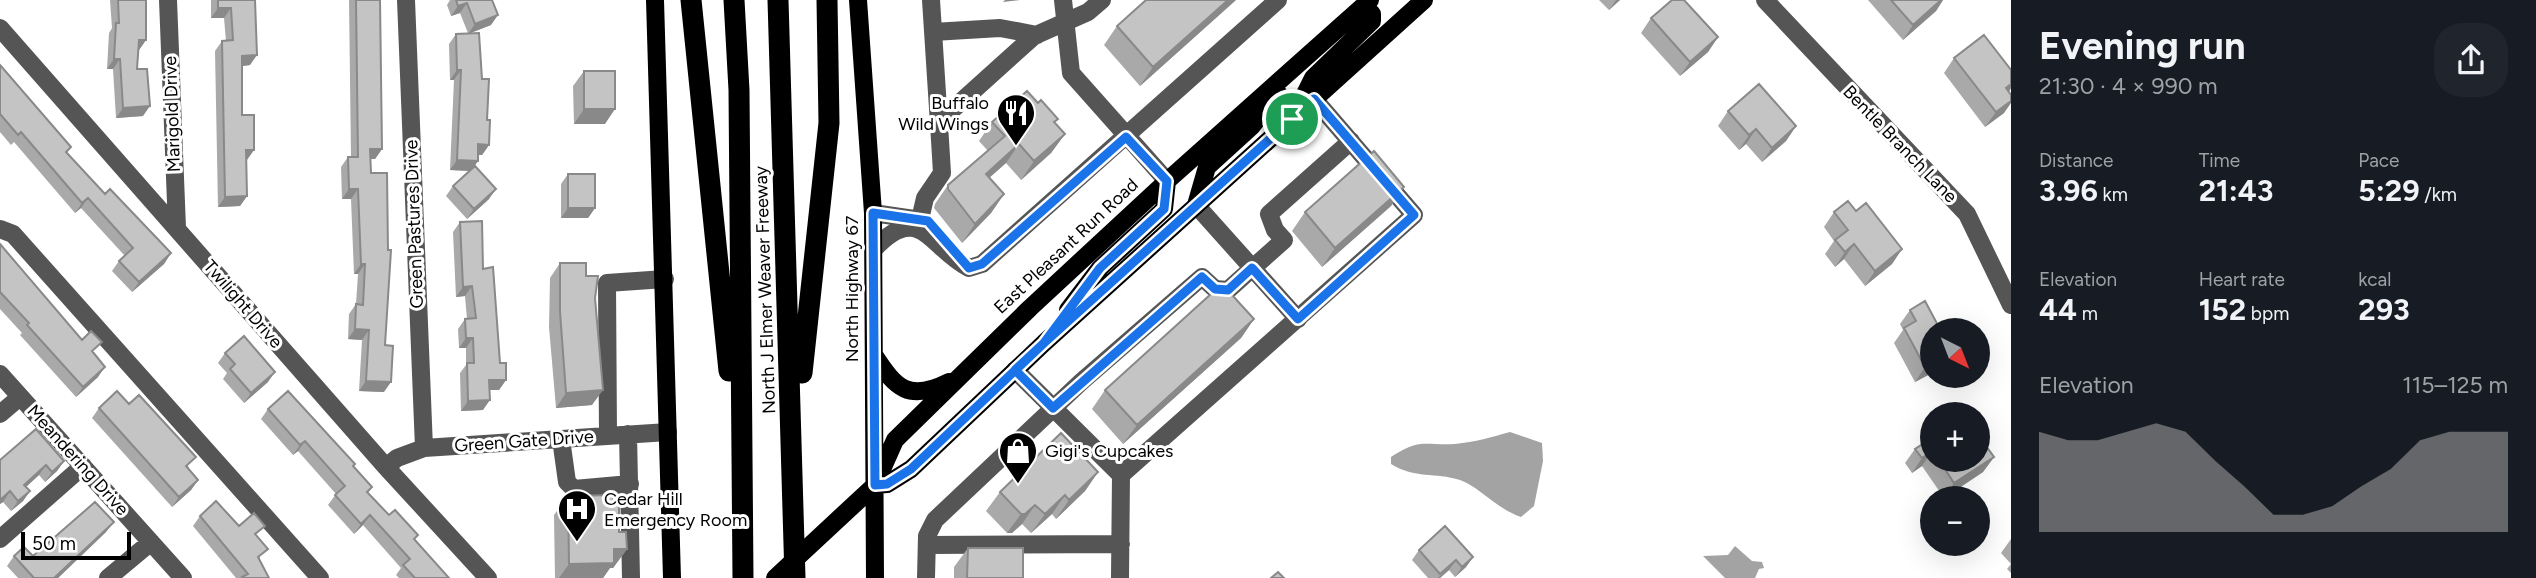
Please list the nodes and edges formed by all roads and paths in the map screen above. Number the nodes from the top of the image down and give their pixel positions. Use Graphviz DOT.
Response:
graph roads {
  1 [pos="168,0"];
  2 [pos="406,0"];
  3 [pos="655,0"];
  4 [pos="691,0"];
  5 [pos="734,0"];
  6 [pos="778,0"];
  7 [pos="827,0"];
  8 [pos="858,0"];
  9 [pos="931,0"];
  10 [pos="1063,0"];
  11 [pos="1102,0"];
  12 [pos="1278,0"];
  13 [pos="1423,0"];
  14 [pos="1765,0"];
  15 [pos="1365,2"];
  16 [pos="1065,24"];
  17 [pos="0,28"];
  18 [pos="933,32"];
  19 [pos="1037,35"];
  20 [pos="1311,52"];
  21 [pos="1314,99"];
  22 [pos="1292,119"];
  23 [pos="939,124"];
  24 [pos="1126,137"];
  25 [pos="1350,141"];
  26 [pos="1167,181"];
  27 [pos="1196,205"];
  28 [pos="873,213"];
  29 [pos="923,220"];
  30 [pos="177,228"];
  31 [pos="0,229"];
  32 [pos="874,249"];
  33 [pos="1252,268"];
  34 [pos="665,279"];
  35 [pos="2011,305"];
  36 [pos="1298,319"];
  37 [pos="1044,343"];
  38 [pos="874,353"];
  39 [pos="1015,370"];
  40 [pos="0,374"];
  41 [pos="959,378"];
  42 [pos="20,397"];
  43 [pos="1053,408"];
  44 [pos="0,414"];
  45 [pos="668,432"];
  46 [pos="628,434"];
  47 [pos="608,436"];
  48 [pos="561,439"];
  49 [pos="424,448"];
  50 [pos="83,466"];
  51 [pos="793,466"];
  52 [pos="386,467"];
  53 [pos="1121,475"];
  54 [pos="630,484"];
  55 [pos="875,485"];
  56 [pos="742,505"];
  57 [pos="0,539"];
  58 [pos="151,541"];
  59 [pos="1121,544"];
  60 [pos="927,545"];
  61 [pos="108,578"];
  62 [pos="183,578"];
  63 [pos="320,578"];
  64 [pos="488,578"];
  65 [pos="631,578"];
  66 [pos="672,578"];
  67 [pos="743,578"];
  68 [pos="775,578"];
  69 [pos="795,578"];
  70 [pos="875,578"];
  71 [pos="926,578"];
  72 [pos="1121,578"];
  1 -- 30 [label="street, Marigold Drive"];
  2 -- 49 [label="street, Green Pastures Drive"];
  3 -- 34 [label="main road"];
  4 -- 56 [label="highway"];
  5 -- 56 [label="highway, North J Elmer Weaver Freeway"];
  6 -- 51 [label="highway, North J Elmer Weaver Freeway"];
  7 -- 51 [label="highway"];
  8 -- 28 [label="main road, North Highway 67"];
  9 -- 18 [label="street"];
  10 -- 16 [label="street"];
  11 -- 16 [label="street"];
  12 -- 24 [label="street"];
  13 -- 21 [label="main road, East Pleasant Run Road"];
  14 -- 35 [label="street, Bentle Branch Lane"];
  15 -- 20 [label="main road, East Pleasant Run Road"];
  15 -- 22 [label="main road"];
  16 -- 19 [label="street"];
  16 -- 24 [label="street"];
  17 -- 30 [label="street, Twilight Drive"];
  18 -- 19 [label="street"];
  18 -- 23 [label="street"];
  19 -- 23 [label="street"];
  20 -- 26 [label="main road, East Pleasant Run Road"];
  20 -- 27 [label="main road"];
  21 -- 22 [label="main road, East Pleasant Run Road"];
  21 -- 25 [label="street"];
  22 -- 27 [label="main road, East Pleasant Run Road"];
  23 -- 29 [label="street"];
  24 -- 26 [label="street"];
  24 -- 29 [label="street"];
  25 -- 33 [label="street"];
  25 -- 36 [label="street"];
  26 -- 37 [label="main road"];
  26 -- 41 [label="main road, East Pleasant Run Road"];
  27 -- 33 [label="street"];
  27 -- 37 [label="main road, East Pleasant Run Road"];
  28 -- 29 [label="street"];
  28 -- 32 [label="main road, North Highway 67"];
  29 -- 32 [label="street"];
  30 -- 52 [label="street, Twilight Drive"];
  31 -- 63 [label="street"];
  32 -- 38 [label="main road, North Highway 67"];
  33 -- 36 [label="street"];
  33 -- 43 [label="street"];
  34 -- 45 [label="main road"];
  34 -- 47 [label="street"];
  36 -- 53 [label="street"];
  37 -- 39 [label="main road, East Pleasant Run Road"];
  38 -- 41 [label="main road"];
  38 -- 55 [label="main road, North Highway 67"];
  39 -- 43 [label="street"];
  39 -- 55 [label="main road, East Pleasant Run Road"];
  40 -- 42 [label="street, Meandering Drive"];
  41 -- 55 [label="main road, East Pleasant Run Road"];
  42 -- 44 [label="street"];
  42 -- 50 [label="street, Meandering Drive"];
  43 -- 53 [label="street"];
  43 -- 60 [label="street"];
  45 -- 46 [label="street, Green Gate Drive"];
  45 -- 66 [label="main road"];
  46 -- 47 [label="street, Green Gate Drive"];
  46 -- 54 [label="street"];
  47 -- 48 [label="street, Green Gate Drive"];
  48 -- 49 [label="street, Green Gate Drive"];
  48 -- 54 [label="street"];
  49 -- 52 [label="street, Green Gate Drive"];
  50 -- 57 [label="street"];
  50 -- 58 [label="street, Meandering Drive"];
  51 -- 69 [label="highway, North J Elmer Weaver Freeway"];
  52 -- 64 [label="street, Twilight Drive"];
  53 -- 59 [label="street"];
  54 -- 65 [label="street"];
  55 -- 68 [label="main road, East Pleasant Run Road"];
  55 -- 70 [label="main road, North Highway 67"];
  56 -- 67 [label="highway, North J Elmer Weaver Freeway"];
  58 -- 61 [label="street"];
  58 -- 62 [label="street, Meandering Drive"];
  59 -- 60 [label="street"];
  59 -- 72 [label="street"];
  60 -- 71 [label="street"];
}
